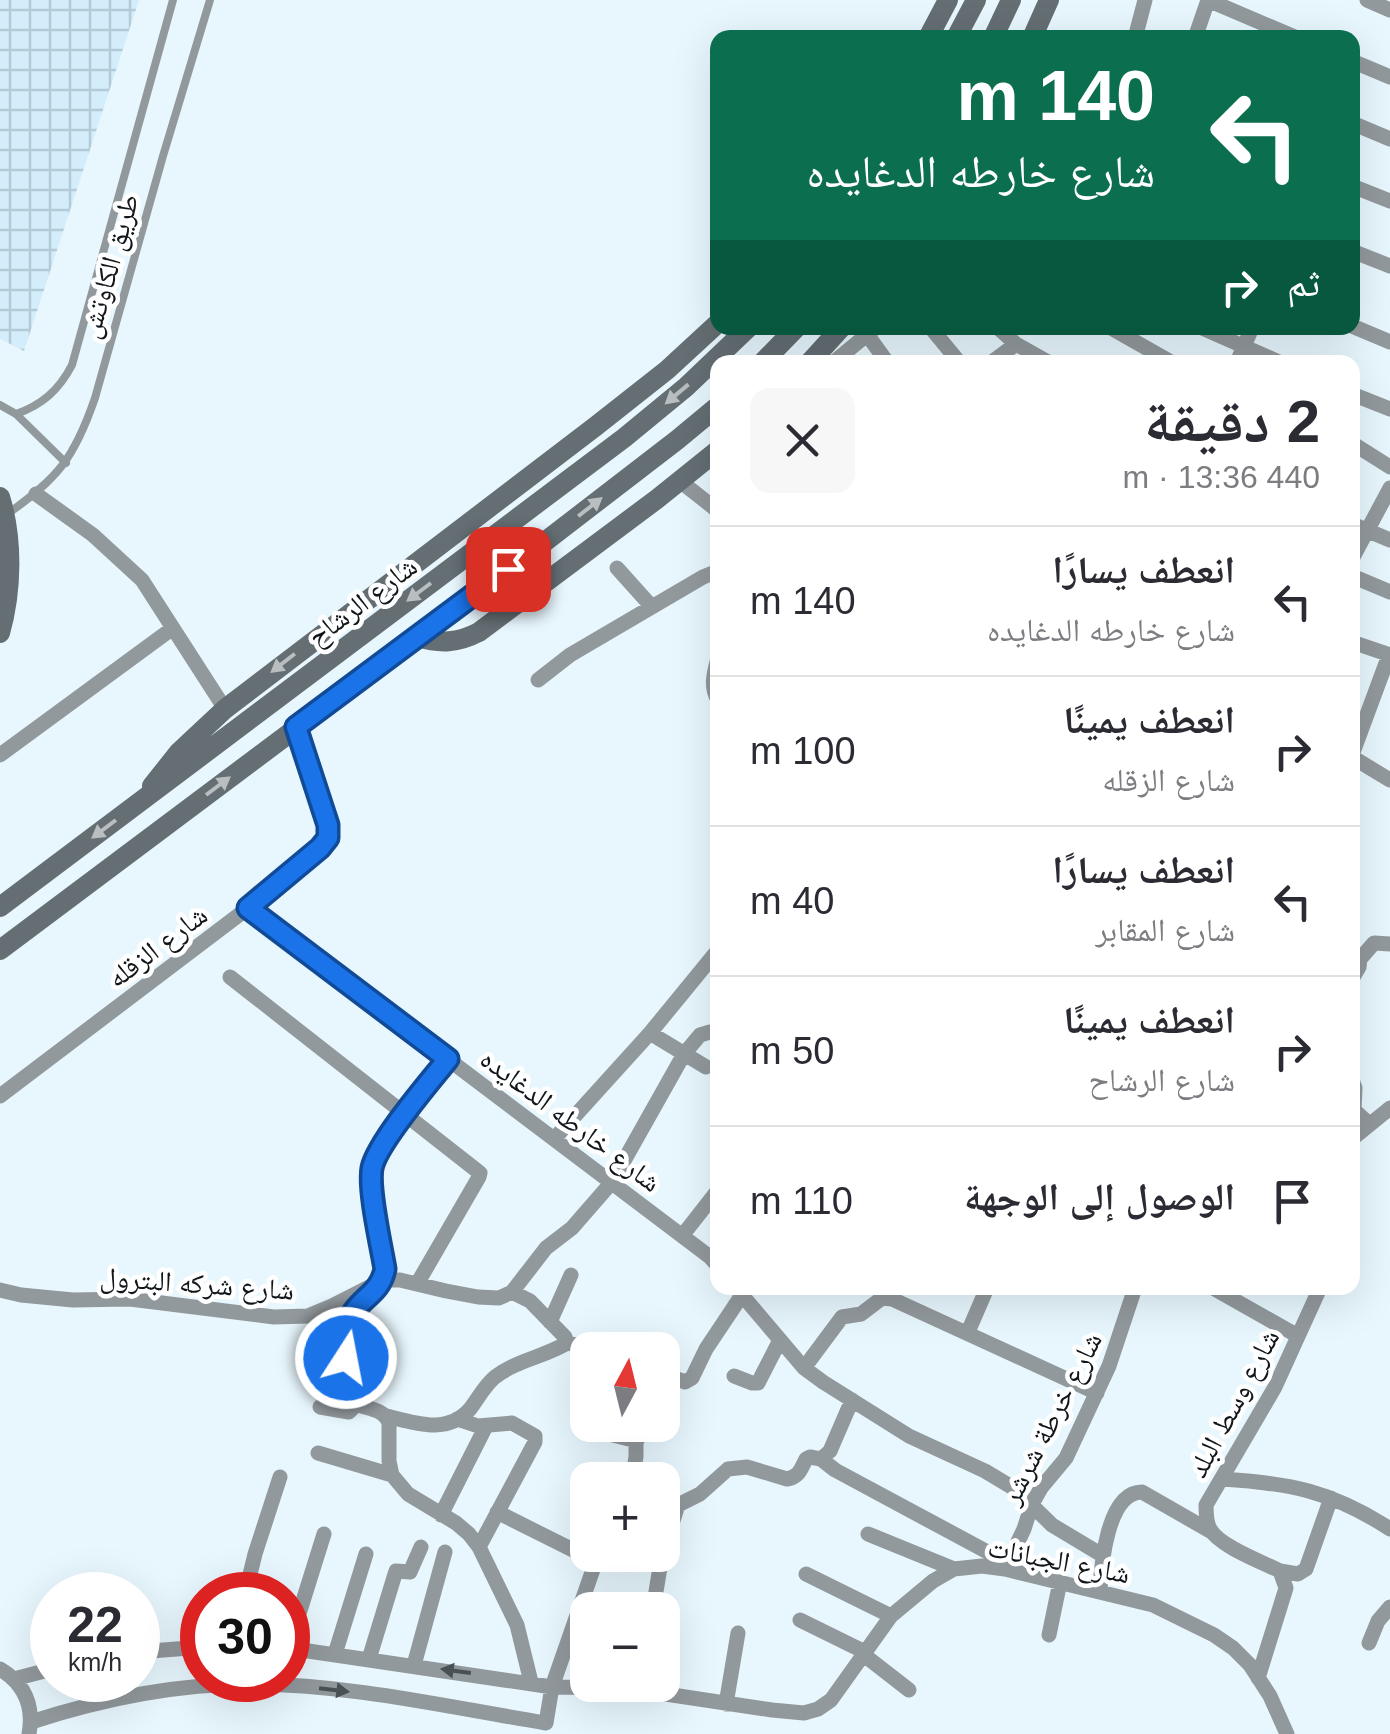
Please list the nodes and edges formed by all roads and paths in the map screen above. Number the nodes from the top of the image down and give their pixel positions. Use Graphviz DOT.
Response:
graph roads {
  1 [pos="173,0"];
  2 [pos="210,0"];
  3 [pos="948,0"];
  4 [pos="976,0"];
  5 [pos="1010,0"];
  6 [pos="1049,0"];
  7 [pos="1144,0"];
  8 [pos="1208,0"];
  9 [pos="1367,0"];
  10 [pos="1390,10"];
  11 [pos="932,30"];
  12 [pos="960,30"];
  13 [pos="997,30"];
  14 [pos="1036,30"];
  15 [pos="1137,30"];
  16 [pos="1198,30"];
  17 [pos="1277,30"];
  18 [pos="1360,64"];
  19 [pos="1390,77"];
  20 [pos="1360,126"];
  21 [pos="1390,139"];
  22 [pos="1360,189"];
  23 [pos="1390,201"];
  24 [pos="1360,254"];
  25 [pos="1390,266"];
  26 [pos="1360,329"];
  27 [pos="710,330"];
  28 [pos="741,335"];
  29 [pos="789,335"];
  30 [pos="835,335"];
  31 [pos="864,335"];
  32 [pos="937,335"];
  33 [pos="1006,335"];
  34 [pos="1123,335"];
  35 [pos="1212,335"];
  36 [pos="1390,342"];
  37 [pos="1016,344"];
  38 [pos="720,355"];
  39 [pos="770,355"];
  40 [pos="817,355"];
  41 [pos="842,355"];
  42 [pos="953,355"];
  43 [pos="1001,355"];
  44 [pos="1036,355"];
  45 [pos="1158,355"];
  46 [pos="1240,355"];
  47 [pos="710,364"];
  48 [pos="1360,397"];
  49 [pos="0,405"];
  50 [pos="1390,410"];
  51 [pos="710,413"];
  52 [pos="16,414"];
  53 [pos="1360,448"];
  54 [pos="710,457"];
  55 [pos="66,463"];
  56 [pos="1390,468"];
  57 [pos="680,481"];
  58 [pos="1390,488"];
  59 [pos="36,494"];
  60 [pos="710,505"];
  61 [pos="2,510"];
  62 [pos="1360,528"];
  63 [pos="1390,540"];
  64 [pos="617,568"];
  65 [pos="710,575"];
  66 [pos="1360,579"];
  67 [pos="1390,592"];
  68 [pos="652,607"];
  69 [pos="173,628"];
  70 [pos="0,633"];
  71 [pos="418,637"];
  72 [pos="1360,645"];
  73 [pos="1390,655"];
  74 [pos="538,680"];
  75 [pos="225,709"];
  76 [pos="296,727"];
  77 [pos="1360,735"];
  78 [pos="0,755"];
  79 [pos="1360,761"];
  80 [pos="1390,780"];
  81 [pos="145,798"];
  82 [pos="0,907"];
  83 [pos="248,908"];
  84 [pos="1390,944"];
  85 [pos="0,950"];
  86 [pos="1360,953"];
  87 [pos="710,960"];
  88 [pos="230,977"];
  89 [pos="710,1032"];
  90 [pos="650,1033"];
  91 [pos="684,1054"];
  92 [pos="448,1059"];
  93 [pos="706,1067"];
  94 [pos="0,1096"];
  95 [pos="1390,1108"];
  96 [pos="405,1114"];
  97 [pos="1360,1116"];
  98 [pos="1369,1124"];
  99 [pos="1360,1131"];
  100 [pos="554,1138"];
  101 [pos="612,1182"];
  102 [pos="710,1200"];
  103 [pos="682,1236"];
  104 [pos="710,1257"];
  105 [pos="571,1276"];
  106 [pos="383,1280"];
  107 [pos="417,1284"];
  108 [pos="0,1290"];
  109 [pos="512,1292"];
  110 [pos="737,1295"];
  111 [pos="742,1295"];
  112 [pos="984,1295"];
  113 [pos="1133,1295"];
  114 [pos="1225,1295"];
  115 [pos="1317,1295"];
  116 [pos="550,1322"];
  117 [pos="968,1332"];
  118 [pos="1298,1336"];
  119 [pos="780,1340"];
  120 [pos="567,1343"];
  121 [pos="570,1344"];
  122 [pos="804,1368"];
  123 [pos="734,1376"];
  124 [pos="680,1380"];
  125 [pos="1097,1393"];
  126 [pos="852,1400"];
  127 [pos="356,1405"];
  128 [pos="320,1407"];
  129 [pos="387,1416"];
  130 [pos="457,1419"];
  131 [pos="486,1426"];
  132 [pos="318,1453"];
  133 [pos="821,1459"];
  134 [pos="392,1476"];
  135 [pos="280,1478"];
  136 [pos="1222,1479"];
  137 [pos="1331,1498"];
  138 [pos="1032,1504"];
  139 [pos="680,1505"];
  140 [pos="497,1512"];
  141 [pos="441,1514"];
  142 [pos="1390,1529"];
  143 [pos="1210,1530"];
  144 [pos="324,1534"];
  145 [pos="868,1534"];
  146 [pos="422,1546"];
  147 [pos="478,1546"];
  148 [pos="570,1546"];
  149 [pos="444,1552"];
  150 [pos="366,1554"];
  151 [pos="398,1554"];
  152 [pos="1102,1555"];
  153 [pos="1007,1566"];
  154 [pos="954,1569"];
  155 [pos="1280,1571"];
  156 [pos="251,1572"];
  157 [pos="396,1572"];
  158 [pos="592,1572"];
  159 [pos="806,1574"];
  160 [pos="310,1578"];
  161 [pos="1060,1582"];
  162 [pos="1100,1592"];
  163 [pos="1390,1607"];
  164 [pos="891,1616"];
  165 [pos="800,1620"];
  166 [pos="738,1633"];
  167 [pos="1049,1635"];
  168 [pos="1369,1642"];
  169 [pos="310,1651"];
  170 [pos="865,1653"];
  171 [pos="336,1654"];
  172 [pos="369,1659"];
  173 [pos="414,1665"];
  174 [pos="0,1669"];
  175 [pos="30,1675"];
  176 [pos="1258,1678"];
  177 [pos="14,1680"];
  178 [pos="531,1682"];
  179 [pos="552,1686"];
  180 [pos="570,1686"];
  181 [pos="909,1690"];
  182 [pos="680,1696"];
  183 [pos="726,1704"];
  184 [pos="30,1728"];
  185 [pos="1287,1734"];
  1 -- 52 [label="lane"];
  2 -- 55 [label="lane, طريق الكاوتش"];
  3 -- 11 [label="main road"];
  4 -- 12 [label="main road"];
  5 -- 13 [label="main road"];
  6 -- 14 [label="main road"];
  7 -- 15 [label="street"];
  8 -- 16 [label="street"];
  8 -- 17 [label="street"];
  9 -- 10 [label="street"];
  18 -- 19 [label="street"];
  20 -- 21 [label="street"];
  22 -- 23 [label="street"];
  24 -- 25 [label="street"];
  26 -- 36 [label="street"];
  27 -- 75 [label="main road, one-way"];
  28 -- 38 [label="main road, شارع الرشاح, one-way"];
  29 -- 39 [label="main road"];
  30 -- 40 [label="main road"];
  31 -- 41 [label="street"];
  32 -- 42 [label="street"];
  33 -- 37 [label="street"];
  34 -- 45 [label="street"];
  35 -- 46 [label="street"];
  37 -- 43 [label="street"];
  37 -- 44 [label="street"];
  47 -- 81 [label="main road, شارع الرشاح, one-way"];
  48 -- 50 [label="street"];
  49 -- 52 [label="lane"];
  71 -- 51 [label="main road, one-way"];
  52 -- 55 [label="lane"];
  53 -- 56 [label="street"];
  54 -- 57 [label="main road"];
  55 -- 59 [label="lane, طريق الكاوتش"];
  57 -- 60 [label="street"];
  57 -- 71 [label="main road"];
  58 -- 62 [label="street"];
  59 -- 61 [label="lane, طريق الكاوتش"];
  59 -- 69 [label="street"];
  61 -- 70 [label="main road"];
  62 -- 63 [label="street"];
  64 -- 68 [label="street"];
  65 -- 68 [label="street"];
  66 -- 67 [label="street"];
  68 -- 74 [label="street"];
  69 -- 75 [label="street"];
  69 -- 78 [label="street"];
  71 -- 76 [label="main road"];
  72 -- 73 [label="street"];
  73 -- 77 [label="street"];
  75 -- 81 [label="main road"];
  76 -- 83 [label="street, شارع الزقله"];
  85 -- 76 [label="main road, one-way"];
  79 -- 80 [label="street"];
  81 -- 82 [label="main road, شارع الرشاح, one-way"];
  83 -- 92 [label="street, شارع خارطه الدغايده"];
  83 -- 94 [label="street, شارع الزقله"];
  84 -- 86 [label="street"];
  87 -- 90 [label="street"];
  88 -- 96 [label="street"];
  89 -- 91 [label="street"];
  90 -- 91 [label="street"];
  90 -- 100 [label="street"];
  91 -- 93 [label="street"];
  91 -- 101 [label="street"];
  92 -- 96 [label="street"];
  92 -- 100 [label="street, شارع خارطه الدغايده"];
  95 -- 98 [label="street"];
  96 -- 106 [label="street"];
  96 -- 107 [label="street"];
  97 -- 98 [label="street"];
  98 -- 99 [label="street"];
  100 -- 101 [label="street, شارع خارطه الدغايده"];
  101 -- 103 [label="street, شارع خارطه الدغايده"];
  101 -- 109 [label="street"];
  102 -- 103 [label="street"];
  103 -- 104 [label="street, شارع خارطه الدغايده"];
  105 -- 116 [label="street"];
  106 -- 107 [label="street"];
  106 -- 108 [label="street, شارع شركه البترول"];
  106 -- 127 [label="street"];
  107 -- 109 [label="street"];
  109 -- 116 [label="street"];
  110 -- 124 [label="street"];
  111 -- 119 [label="street"];
  112 -- 117 [label="street"];
  113 -- 125 [label="street, شارع خرطة شرشر"];
  114 -- 118 [label="street"];
  115 -- 118 [label="street, شارع وسط البلد"];
  116 -- 120 [label="street"];
  117 -- 122 [label="street"];
  117 -- 125 [label="street"];
  118 -- 136 [label="street, شارع وسط البلد"];
  119 -- 122 [label="street"];
  119 -- 123 [label="street"];
  120 -- 121 [label="street"];
  120 -- 130 [label="street"];
  122 -- 126 [label="street"];
  125 -- 138 [label="street, شارع خرطة شرشر"];
  126 -- 133 [label="street"];
  126 -- 138 [label="street"];
  127 -- 128 [label="street"];
  127 -- 129 [label="street"];
  129 -- 130 [label="street"];
  129 -- 134 [label="street"];
  130 -- 131 [label="street"];
  131 -- 140 [label="street"];
  131 -- 141 [label="street"];
  132 -- 134 [label="street"];
  133 -- 139 [label="street"];
  133 -- 153 [label="street"];
  134 -- 141 [label="street"];
  135 -- 156 [label="street"];
  136 -- 137 [label="street"];
  136 -- 143 [label="street, شارع وسط البلد"];
  137 -- 142 [label="street"];
  137 -- 155 [label="street"];
  138 -- 152 [label="street"];
  138 -- 153 [label="street, شارع خرطة شرشر"];
  140 -- 147 [label="street"];
  140 -- 148 [label="street"];
  141 -- 147 [label="street"];
  143 -- 152 [label="street"];
  143 -- 155 [label="street"];
  144 -- 160 [label="street"];
  145 -- 154 [label="street"];
  146 -- 157 [label="street"];
  147 -- 178 [label="street"];
  149 -- 173 [label="street"];
  150 -- 171 [label="street"];
  151 -- 157 [label="street"];
  152 -- 162 [label="street"];
  153 -- 154 [label="street, شارع الجبانات"];
  153 -- 161 [label="street, شارع الجبانات"];
  154 -- 164 [label="street, شارع الجبانات"];
  155 -- 176 [label="street"];
  157 -- 172 [label="street"];
  158 -- 179 [label="street"];
  159 -- 164 [label="street"];
  161 -- 162 [label="street, شارع الجبانات"];
  161 -- 167 [label="street"];
  162 -- 176 [label="street, شارع الجبانات"];
  163 -- 168 [label="street"];
  164 -- 170 [label="street, شارع الجبانات"];
  165 -- 170 [label="street"];
  166 -- 183 [label="street"];
  169 -- 171 [label="street, شارع الجبانات"];
  170 -- 181 [label="street"];
  170 -- 183 [label="street, شارع الجبانات"];
  171 -- 172 [label="street, شارع الجبانات"];
  172 -- 173 [label="street, شارع الجبانات"];
  178 -- 173 [label="street, شارع الجبانات, one-way"];
  174 -- 177 [label="street"];
  175 -- 177 [label="street"];
  176 -- 185 [label="street, شارع الجبانات"];
  177 -- 184 [label="street"];
  178 -- 179 [label="street, شارع الجبانات"];
  179 -- 180 [label="street, شارع الجبانات"];
  184 -- 179 [label="street, one-way"];
  182 -- 183 [label="street, شارع الجبانات"];
}
